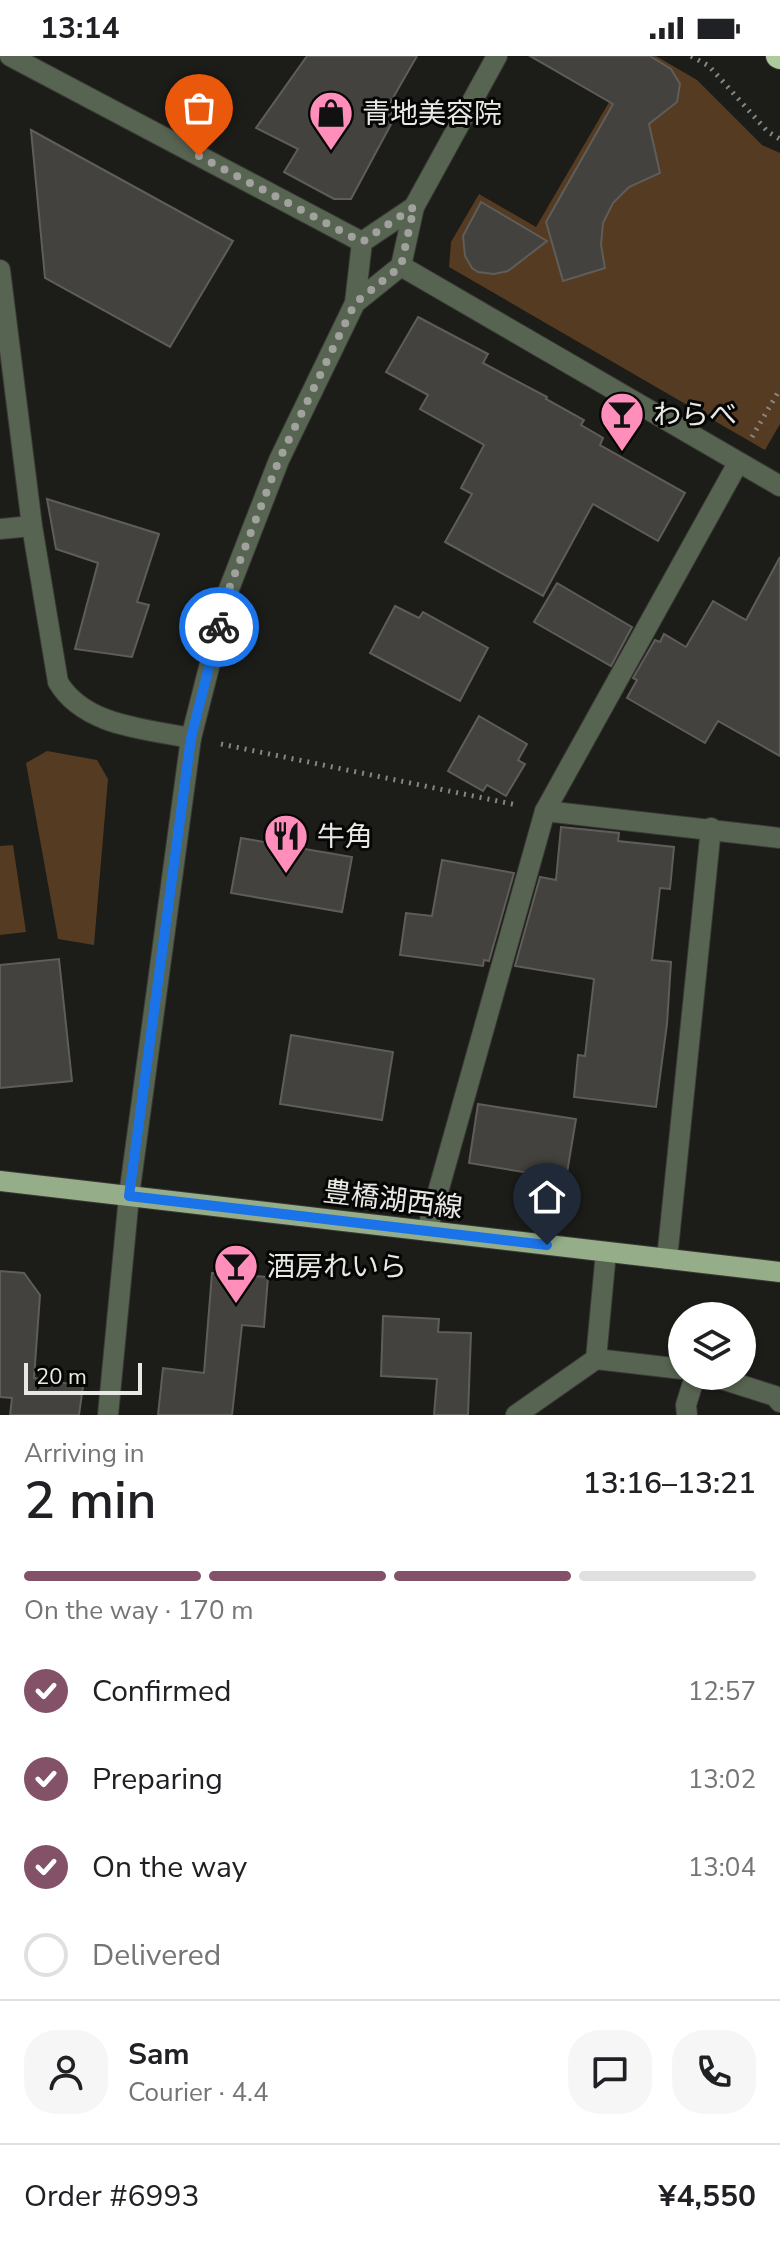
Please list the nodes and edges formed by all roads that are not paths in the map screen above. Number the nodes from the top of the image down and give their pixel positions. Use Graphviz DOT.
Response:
graph roads {
  1 [pos="10,56"];
  2 [pos="497,56"];
  3 [pos="414,207"];
  4 [pos="362,242"];
  5 [pos="401,266"];
  6 [pos="0,270"];
  7 [pos="355,303"];
  8 [pos="738,463"];
  9 [pos="780,486"];
  10 [pos="32,526"];
  11 [pos="0,529"];
  12 [pos="191,738"];
  13 [pos="545,811"];
  14 [pos="711,828"];
  15 [pos="780,838"];
  16 [pos="0,1181"];
  17 [pos="129,1196"];
  18 [pos="427,1231"];
  19 [pos="606,1252"];
  20 [pos="667,1259"];
  21 [pos="780,1272"];
  22 [pos="596,1359"];
  23 [pos="668,1367"];
  24 [pos="691,1390"];
  25 [pos="756,1390"];
  26 [pos="780,1402"];
  27 [pos="108,1415"];
  28 [pos="516,1415"];
  29 [pos="687,1415"];
  1 -- 4 [label="street"];
  2 -- 3 [label="street"];
  3 -- 4 [label="street"];
  3 -- 5 [label="street"];
  4 -- 7 [label="street"];
  5 -- 7 [label="street"];
  5 -- 8 [label="street"];
  6 -- 10 [label="street"];
  7 -- 12 [label="street"];
  8 -- 9 [label="street"];
  8 -- 13 [label="street"];
  10 -- 11 [label="street"];
  10 -- 12 [label="street"];
  12 -- 17 [label="street"];
  13 -- 14 [label="street"];
  13 -- 18 [label="street"];
  14 -- 15 [label="street"];
  14 -- 20 [label="street"];
  16 -- 17 [label="main road, 豊橋湖西線"];
  17 -- 18 [label="main road, 豊橋湖西線"];
  17 -- 27 [label="street"];
  18 -- 19 [label="main road, 豊橋湖西線"];
  19 -- 20 [label="main road, 豊橋湖西線"];
  19 -- 22 [label="street"];
  20 -- 21 [label="main road, 豊橋湖西線"];
  22 -- 23 [label="street"];
  22 -- 28 [label="street"];
  24 -- 29 [label="street"];
  25 -- 26 [label="street"];
}
